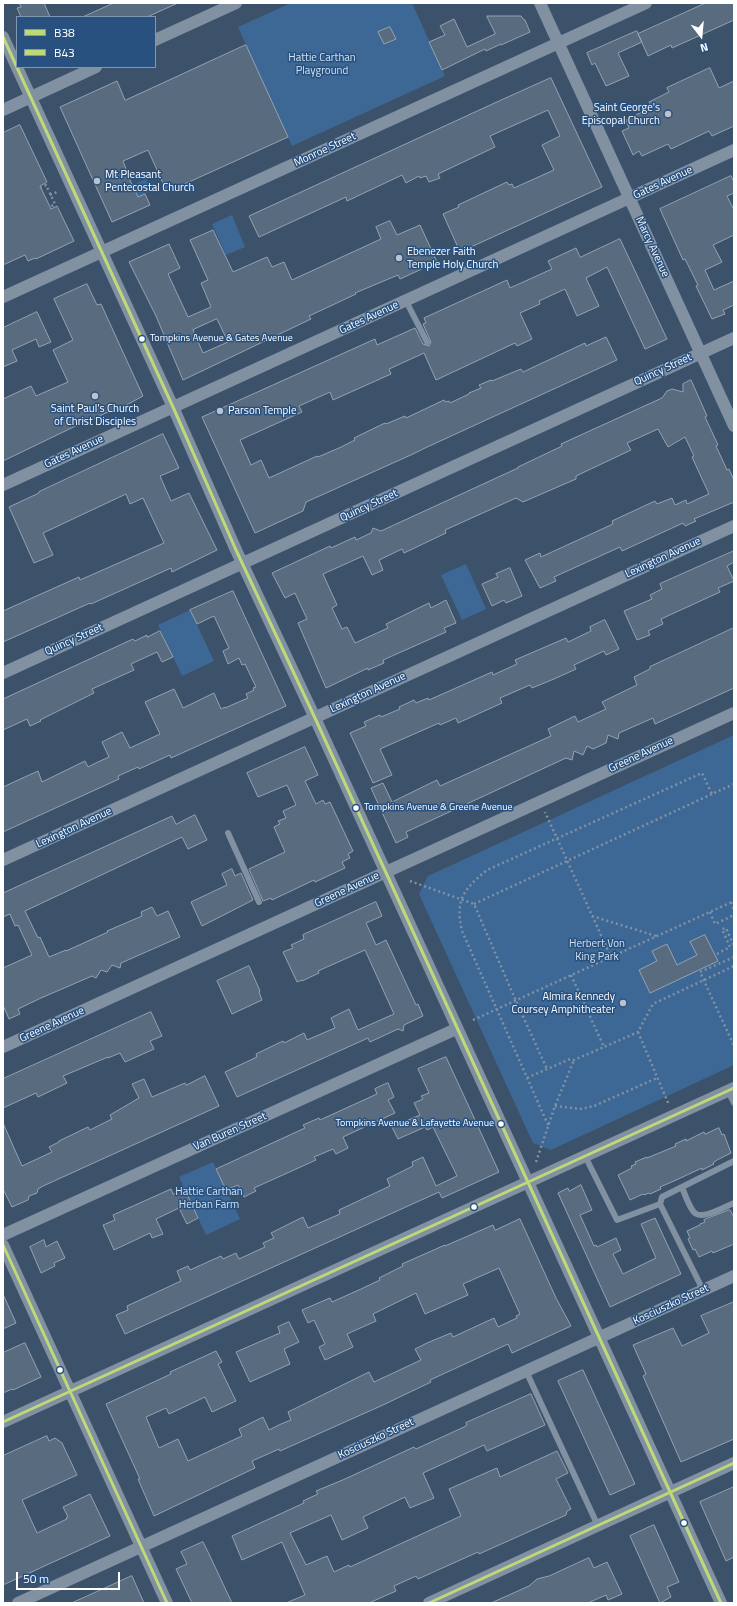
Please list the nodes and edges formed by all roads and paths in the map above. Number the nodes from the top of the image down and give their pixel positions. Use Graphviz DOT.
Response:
graph roads {
  1 [pos="236,3"];
  2 [pos="540,3"];
  3 [pos="646,3"];
  4 [pos="3,37"];
  5 [pos="156,40"];
  6 [pos="558,43"];
  7 [pos="16,66"];
  8 [pos="17,68"];
  9 [pos="94,68"];
  10 [pos="30,97"];
  11 [pos="3,110"];
  12 [pos="734,150"];
  13 [pos="40,188"];
  14 [pos="57,192"];
  15 [pos="50,195"];
  16 [pos="630,198"];
  17 [pos="50,207"];
  18 [pos="102,252"];
  19 [pos="3,297"];
  20 [pos="406,300"];
  21 [pos="734,338"];
  22 [pos="427,342"];
  23 [pos="701,353"];
  24 [pos="173,407"];
  25 [pos="734,426"];
  26 [pos="3,485"];
  27 [pos="734,526"];
  28 [pos="242,564"];
  29 [pos="3,673"];
  30 [pos="734,713"];
  31 [pos="315,718"];
  32 [pos="734,784"];
  33 [pos="712,794"];
  34 [pos="540,802"];
  35 [pos="228,833"];
  36 [pos="557,839"];
  37 [pos="3,860"];
  38 [pos="567,861"];
  39 [pos="386,872"];
  40 [pos="410,881"];
  41 [pos="461,900"];
  42 [pos="259,902"];
  43 [pos="732,902"];
  44 [pos="474,904"];
  45 [pos="734,910"];
  46 [pos="710,912"];
  47 [pos="734,915"];
  48 [pos="592,916"];
  49 [pos="719,922"];
  50 [pos="722,929"];
  51 [pos="657,936"];
  52 [pos="734,946"];
  53 [pos="717,954"];
  54 [pos="611,957"];
  55 [pos="734,957"];
  56 [pos="734,966"];
  57 [pos="571,975"];
  58 [pos="704,980"];
  59 [pos="516,1001"];
  60 [pos="496,1009"];
  61 [pos="473,1020"];
  62 [pos="456,1029"];
  63 [pos="638,1032"];
  64 [pos="734,1046"];
  65 [pos="604,1047"];
  66 [pos="3,1048"];
  67 [pos="574,1060"];
  68 [pos="547,1069"];
  69 [pos="527,1078"];
  70 [pos="656,1078"];
  71 [pos="731,1089"];
  72 [pos="734,1103"];
  73 [pos="555,1106"];
  74 [pos="674,1116"];
  75 [pos="548,1125"];
  76 [pos="585,1156"];
  77 [pos="536,1162"];
  78 [pos="733,1164"];
  79 [pos="528,1182"];
  80 [pos="682,1187"];
  81 [pos="734,1203"];
  82 [pos="660,1204"];
  83 [pos="3,1235"];
  84 [pos="3,1245"];
  85 [pos="734,1276"];
  86 [pos="703,1290"];
  87 [pos="599,1338"];
  88 [pos="526,1371"];
  89 [pos="70,1392"];
  90 [pos="3,1422"];
  91 [pos="734,1463"];
  92 [pos="670,1493"];
  93 [pos="598,1526"];
  94 [pos="141,1547"];
  95 [pos="18,1603"];
  96 [pos="167,1603"];
  97 [pos="429,1603"];
  98 [pos="721,1603"];
  1 -- 5 [label="street"];
  2 -- 6 [label="street, Marcy Avenue"];
  3 -- 6 [label="street, Monroe Street"];
  4 -- 7 [label="street"];
  6 -- 16 [label="street, Marcy Avenue"];
  6 -- 18 [label="street, Monroe Street"];
  8 -- 10 [label="street"];
  9 -- 10 [label="street"];
  10 -- 11 [label="street"];
  10 -- 18 [label="street"];
  12 -- 16 [label="street, Gates Avenue"];
  13 -- 15 [label="path"];
  14 -- 15 [label="path"];
  15 -- 17 [label="path"];
  16 -- 20 [label="street, Gates Avenue"];
  16 -- 23 [label="street, Marcy Avenue"];
  18 -- 19 [label="street, Monroe Street"];
  18 -- 24 [label="street"];
  20 -- 22 [label="lane"];
  20 -- 24 [label="street, Gates Avenue"];
  21 -- 23 [label="street, Quincy Street"];
  23 -- 25 [label="street, Marcy Avenue"];
  23 -- 28 [label="street, Quincy Street"];
  24 -- 26 [label="street, Gates Avenue"];
  24 -- 28 [label="street"];
  27 -- 31 [label="street, Lexington Avenue"];
  28 -- 29 [label="street, Quincy Street"];
  28 -- 31 [label="street"];
  30 -- 34 [label="street, Greene Avenue"];
  31 -- 37 [label="street, Lexington Avenue"];
  31 -- 39 [label="street"];
  32 -- 33 [label="path"];
  33 -- 36 [label="path"];
  33 -- 38 [label="path"];
  34 -- 36 [label="path"];
  34 -- 39 [label="street, Greene Avenue"];
  35 -- 42 [label="lane"];
  36 -- 38 [label="path"];
  36 -- 41 [label="path"];
  38 -- 44 [label="path"];
  38 -- 48 [label="path"];
  39 -- 62 [label="street"];
  39 -- 66 [label="street, Greene Avenue"];
  40 -- 41 [label="path"];
  41 -- 44 [label="path"];
  41 -- 60 [label="path"];
  43 -- 45 [label="path"];
  43 -- 46 [label="path"];
  44 -- 59 [label="path"];
  46 -- 49 [label="path"];
  46 -- 51 [label="path"];
  47 -- 49 [label="path"];
  48 -- 51 [label="path"];
  48 -- 54 [label="path"];
  49 -- 50 [label="path"];
  50 -- 52 [label="path"];
  50 -- 53 [label="path"];
  51 -- 54 [label="path"];
  54 -- 57 [label="path"];
  55 -- 58 [label="path"];
  56 -- 58 [label="path"];
  57 -- 59 [label="path"];
  57 -- 65 [label="path"];
  58 -- 63 [label="path"];
  58 -- 64 [label="path"];
  59 -- 60 [label="path"];
  59 -- 68 [label="path"];
  60 -- 61 [label="path"];
  60 -- 69 [label="path"];
  62 -- 79 [label="street"];
  62 -- 83 [label="street, Van Buren Street"];
  63 -- 65 [label="path"];
  63 -- 70 [label="path"];
  65 -- 67 [label="path"];
  67 -- 68 [label="path"];
  67 -- 73 [label="path"];
  68 -- 69 [label="path"];
  69 -- 75 [label="path"];
  70 -- 73 [label="path"];
  70 -- 74 [label="path"];
  71 -- 72 [label="lane"];
  71 -- 74 [label="street"];
  73 -- 75 [label="path"];
  74 -- 76 [label="street"];
  75 -- 77 [label="path"];
  76 -- 79 [label="street"];
  76 -- 82 [label="lane"];
  78 -- 80 [label="lane"];
  79 -- 87 [label="street"];
  79 -- 89 [label="street"];
  80 -- 81 [label="lane"];
  80 -- 82 [label="lane"];
  82 -- 86 [label="lane"];
  84 -- 89 [label="street"];
  85 -- 86 [label="street, Kosciuszko Street"];
  86 -- 87 [label="street, Kosciuszko Street"];
  87 -- 88 [label="street, Kosciuszko Street"];
  87 -- 92 [label="street"];
  88 -- 93 [label="lane"];
  88 -- 94 [label="street, Kosciuszko Street"];
  89 -- 90 [label="street"];
  89 -- 94 [label="street"];
  91 -- 92 [label="street"];
  92 -- 93 [label="street"];
  92 -- 98 [label="street"];
  93 -- 97 [label="street"];
  94 -- 95 [label="street, Kosciuszko Street"];
  94 -- 96 [label="street"];
}
